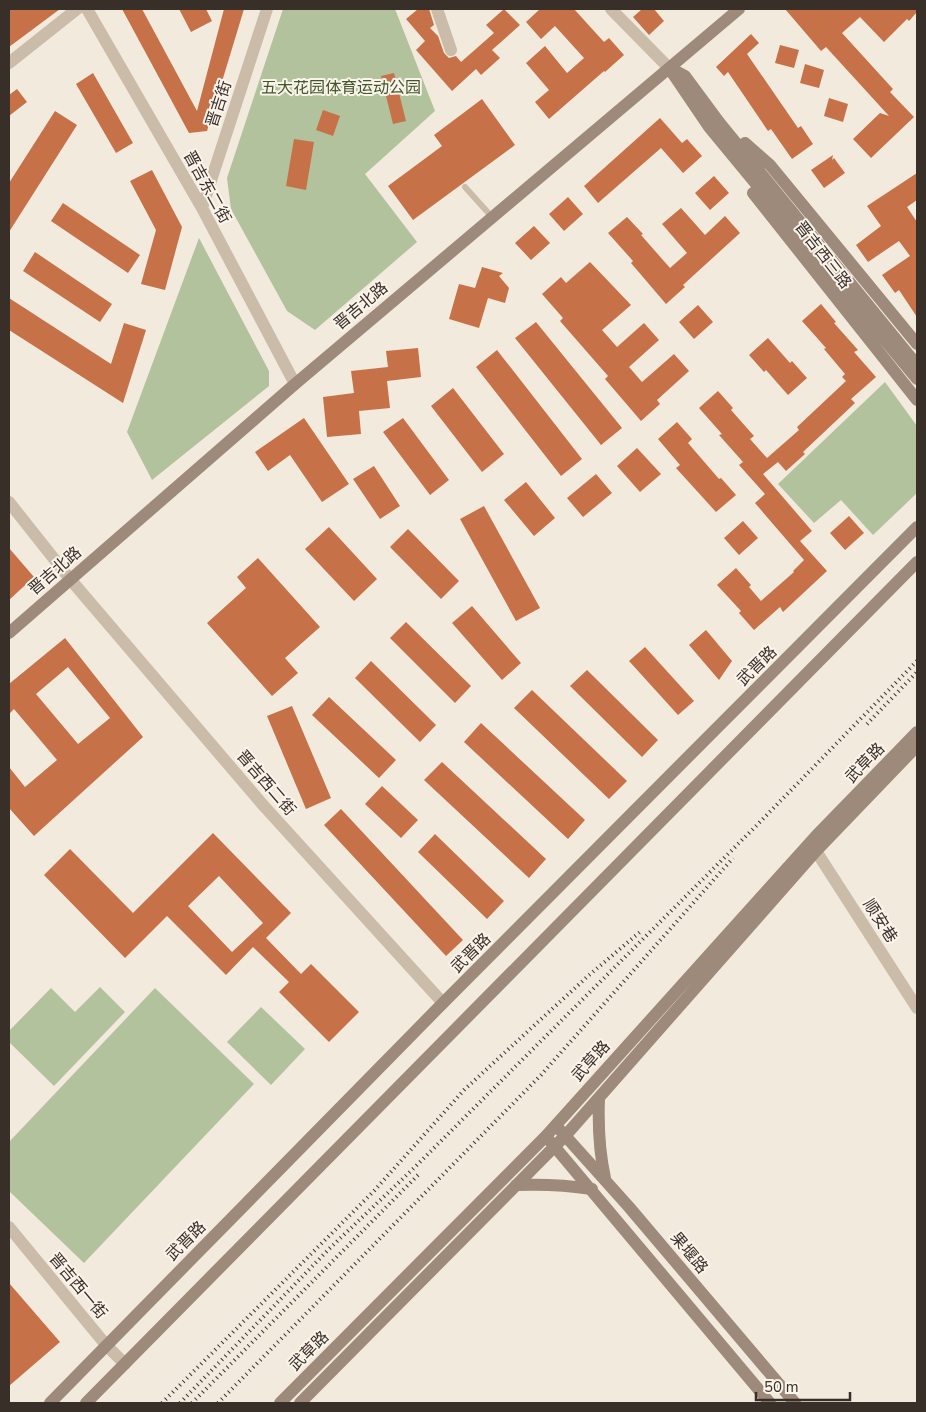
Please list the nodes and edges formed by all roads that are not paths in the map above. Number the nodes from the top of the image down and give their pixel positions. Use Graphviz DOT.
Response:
graph roads {
  1 [pos="77,9"];
  2 [pos="87,9"];
  3 [pos="267,9"];
  4 [pos="437,9"];
  5 [pos="611,9"];
  6 [pos="739,9"];
  7 [pos="451,50"];
  8 [pos="9,63"];
  9 [pos="669,68"];
  10 [pos="714,124"];
  11 [pos="464,187"];
  12 [pos="202,208"];
  13 [pos="492,217"];
  14 [pos="917,344"];
  15 [pos="917,365"];
  16 [pos="917,379"];
  17 [pos="294,384"];
  18 [pos="917,400"];
  19 [pos="9,502"];
  20 [pos="917,527"];
  21 [pos="917,562"];
  22 [pos="70,579"];
  23 [pos="9,633"];
  24 [pos="917,732"];
  25 [pos="917,746"];
  26 [pos="816,851"];
  27 [pos="443,1003"];
  28 [pos="917,1008"];
  29 [pos="599,1098"];
  30 [pos="555,1125"];
  31 [pos="566,1135"];
  32 [pos="546,1136"];
  33 [pos="556,1146"];
  34 [pos="606,1180"];
  35 [pos="516,1185"];
  36 [pos="592,1190"];
  37 [pos="9,1228"];
  38 [pos="106,1345"];
  39 [pos="125,1364"];
  40 [pos="50,1403"];
  41 [pos="86,1403"];
  42 [pos="280,1403"];
  43 [pos="300,1403"];
  44 [pos="770,1403"];
  45 [pos="795,1403"];
  1 -- 8 [label="street"];
  2 -- 12 [label="street, 晋吉东二街"];
  3 -- 12 [label="street, 晋吉街"];
  4 -- 7 [label="street"];
  5 -- 9 [label="street"];
  6 -- 9 [label="street, 晋吉北路"];
  9 -- 10 [label="street, 晋吉西三路"];
  9 -- 13 [label="street, 晋吉北路"];
  10 -- 14 [label="street, 晋吉西三路"];
  10 -- 15 [label="street, 晋吉西三路"];
  10 -- 16 [label="street, 晋吉西三路"];
  10 -- 18 [label="street, 晋吉西三路"];
  11 -- 13 [label="lane"];
  12 -- 17 [label="street, 晋吉东二街"];
  13 -- 17 [label="street, 晋吉北路"];
  17 -- 22 [label="street, 晋吉北路"];
  19 -- 22 [label="street, 晋吉西二街"];
  20 -- 27 [label="street, 武晋路"];
  21 -- 39 [label="street"];
  22 -- 23 [label="street, 晋吉北路"];
  22 -- 27 [label="street, 晋吉西二街"];
  24 -- 30 [label="street, 武草路"];
  25 -- 26 [label="street, 武草路"];
  26 -- 28 [label="street, 顺安巷"];
  26 -- 29 [label="street, 武草路"];
  27 -- 38 [label="street, 武晋路"];
  29 -- 31 [label="street, 武草路"];
  29 -- 34 [label="street"];
  30 -- 31 [label="street, 果堰路"];
  30 -- 32 [label="street, 武草路"];
  31 -- 33 [label="street, 武草路"];
  31 -- 34 [label="street, 果堰路"];
  32 -- 33 [label="street, 果堰路"];
  32 -- 42 [label="street, 武草路"];
  33 -- 35 [label="street, 武草路"];
  33 -- 36 [label="street, 果堰路"];
  34 -- 45 [label="street, 果堰路"];
  35 -- 36 [label="street"];
  35 -- 43 [label="street, 武草路"];
  36 -- 44 [label="street, 果堰路"];
  37 -- 38 [label="street, 晋吉西一街"];
  38 -- 39 [label="street, 晋吉西一街"];
  38 -- 40 [label="street, 武晋路"];
  39 -- 41 [label="street"];
}
